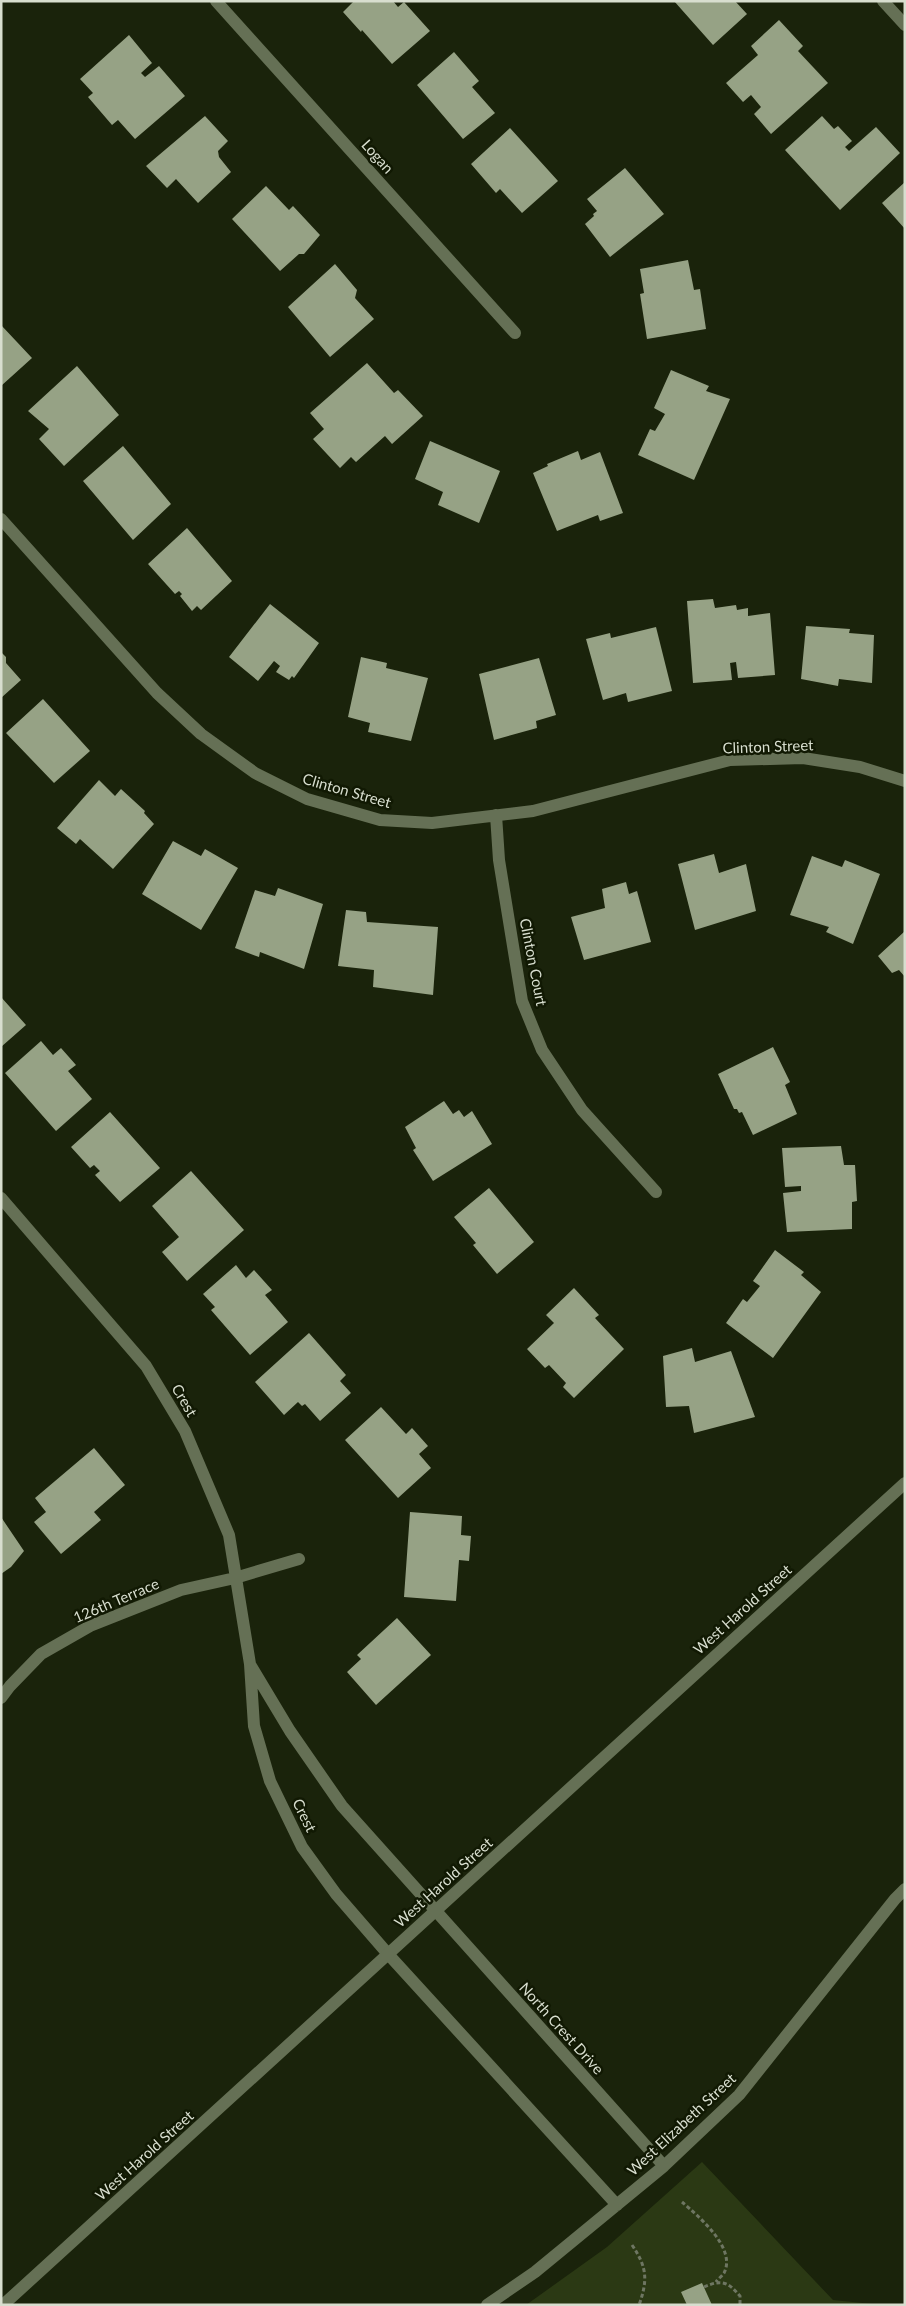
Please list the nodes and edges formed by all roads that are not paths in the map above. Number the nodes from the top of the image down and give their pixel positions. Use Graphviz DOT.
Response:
graph roads {
  1 [pos="216,1"];
  2 [pos="883,1"];
  3 [pos="905,25"];
  4 [pos="515,333"];
  5 [pos="1,519"];
  6 [pos="905,781"];
  7 [pos="496,815"];
  8 [pos="656,1192"];
  9 [pos="1,1198"];
  10 [pos="905,1482"];
  11 [pos="298,1559"];
  12 [pos="235,1578"];
  13 [pos="250,1664"];
  14 [pos="1,1698"];
  15 [pos="905,1889"];
  16 [pos="435,1911"];
  17 [pos="388,1954"];
  18 [pos="664,2166"];
  19 [pos="617,2205"];
  20 [pos="3,2305"];
  21 [pos="487,2305"];
  1 -- 4 [label="street, Logan"];
  2 -- 3 [label="street"];
  5 -- 7 [label="street, Clinton Street"];
  6 -- 7 [label="street, Clinton Street"];
  7 -- 8 [label="street, Clinton Court"];
  9 -- 12 [label="street, Crest"];
  10 -- 16 [label="street, West Harold Street"];
  11 -- 12 [label="street, 126th Terrace"];
  12 -- 13 [label="street, Crest"];
  12 -- 14 [label="street, 126th Terrace"];
  13 -- 16 [label="street, Crest"];
  13 -- 17 [label="street, Crest"];
  15 -- 18 [label="street, West Elizabeth Street"];
  16 -- 17 [label="street, West Harold Street"];
  16 -- 18 [label="street, North Crest Drive"];
  17 -- 19 [label="street"];
  17 -- 20 [label="street, West Harold Street"];
  18 -- 19 [label="street, West Elizabeth Street"];
  19 -- 21 [label="street, West Elizabeth Street"];
}
